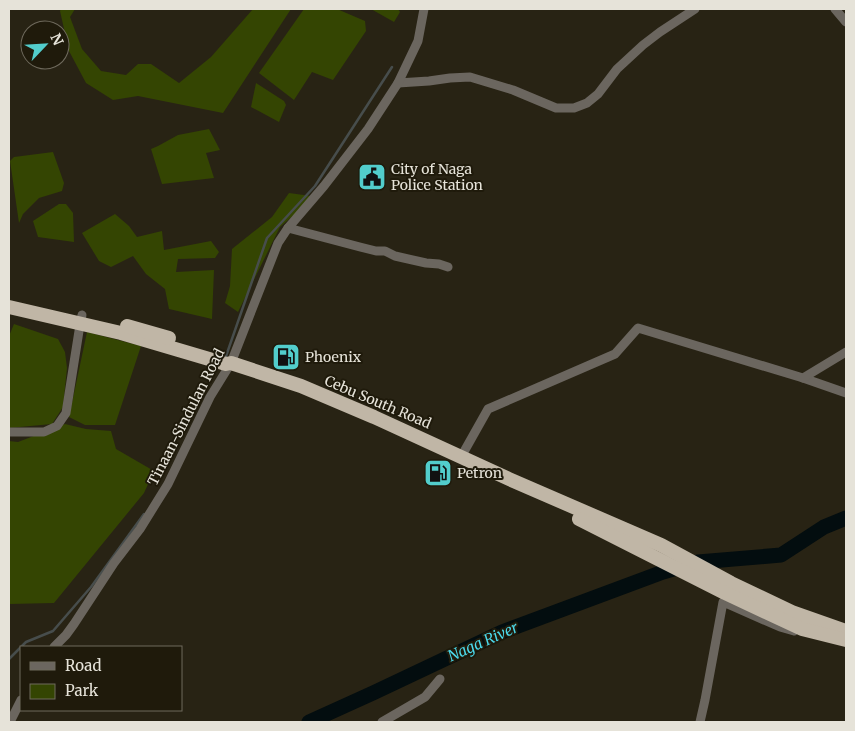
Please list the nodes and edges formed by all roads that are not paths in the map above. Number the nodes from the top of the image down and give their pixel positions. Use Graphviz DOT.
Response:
graph roads {
  1 [pos="424,9"];
  2 [pos="695,9"];
  3 [pos="835,9"];
  4 [pos="846,22"];
  5 [pos="398,83"];
  6 [pos="288,228"];
  7 [pos="448,267"];
  8 [pos="9,297"];
  9 [pos="9,307"];
  10 [pos="81,319"];
  11 [pos="846,352"];
  12 [pos="224,360"];
  13 [pos="803,378"];
  14 [pos="846,393"];
  15 [pos="9,432"];
  16 [pos="461,457"];
  17 [pos="715,581"];
  18 [pos="846,631"];
  19 [pos="846,640"];
  20 [pos="55,646"];
  21 [pos="846,646"];
  22 [pos="440,679"];
  23 [pos="20,702"];
  24 [pos="10,722"];
  25 [pos="382,722"];
  26 [pos="700,722"];
  1 -- 5 [label="street, Tinaan-Sindulan Road"];
  2 -- 5 [label="street"];
  3 -- 4 [label="street"];
  5 -- 6 [label="street, Tinaan-Sindulan Road"];
  6 -- 7 [label="street"];
  6 -- 12 [label="street, Tinaan-Sindulan Road"];
  8 -- 10 [label="highway, Cebu South Road"];
  9 -- 10 [label="highway, Cebu South Road"];
  10 -- 12 [label="highway, Cebu South Road"];
  10 -- 15 [label="street"];
  11 -- 13 [label="street"];
  12 -- 16 [label="highway, Cebu South Road"];
  12 -- 20 [label="street, Tinaan-Sindulan Road"];
  13 -- 14 [label="street"];
  13 -- 16 [label="street"];
  16 -- 17 [label="highway, Cebu South Road"];
  17 -- 18 [label="highway"];
  17 -- 19 [label="highway"];
  21 -- 26 [label="street"];
  22 -- 25 [label="street"];
  23 -- 24 [label="street"];
}
